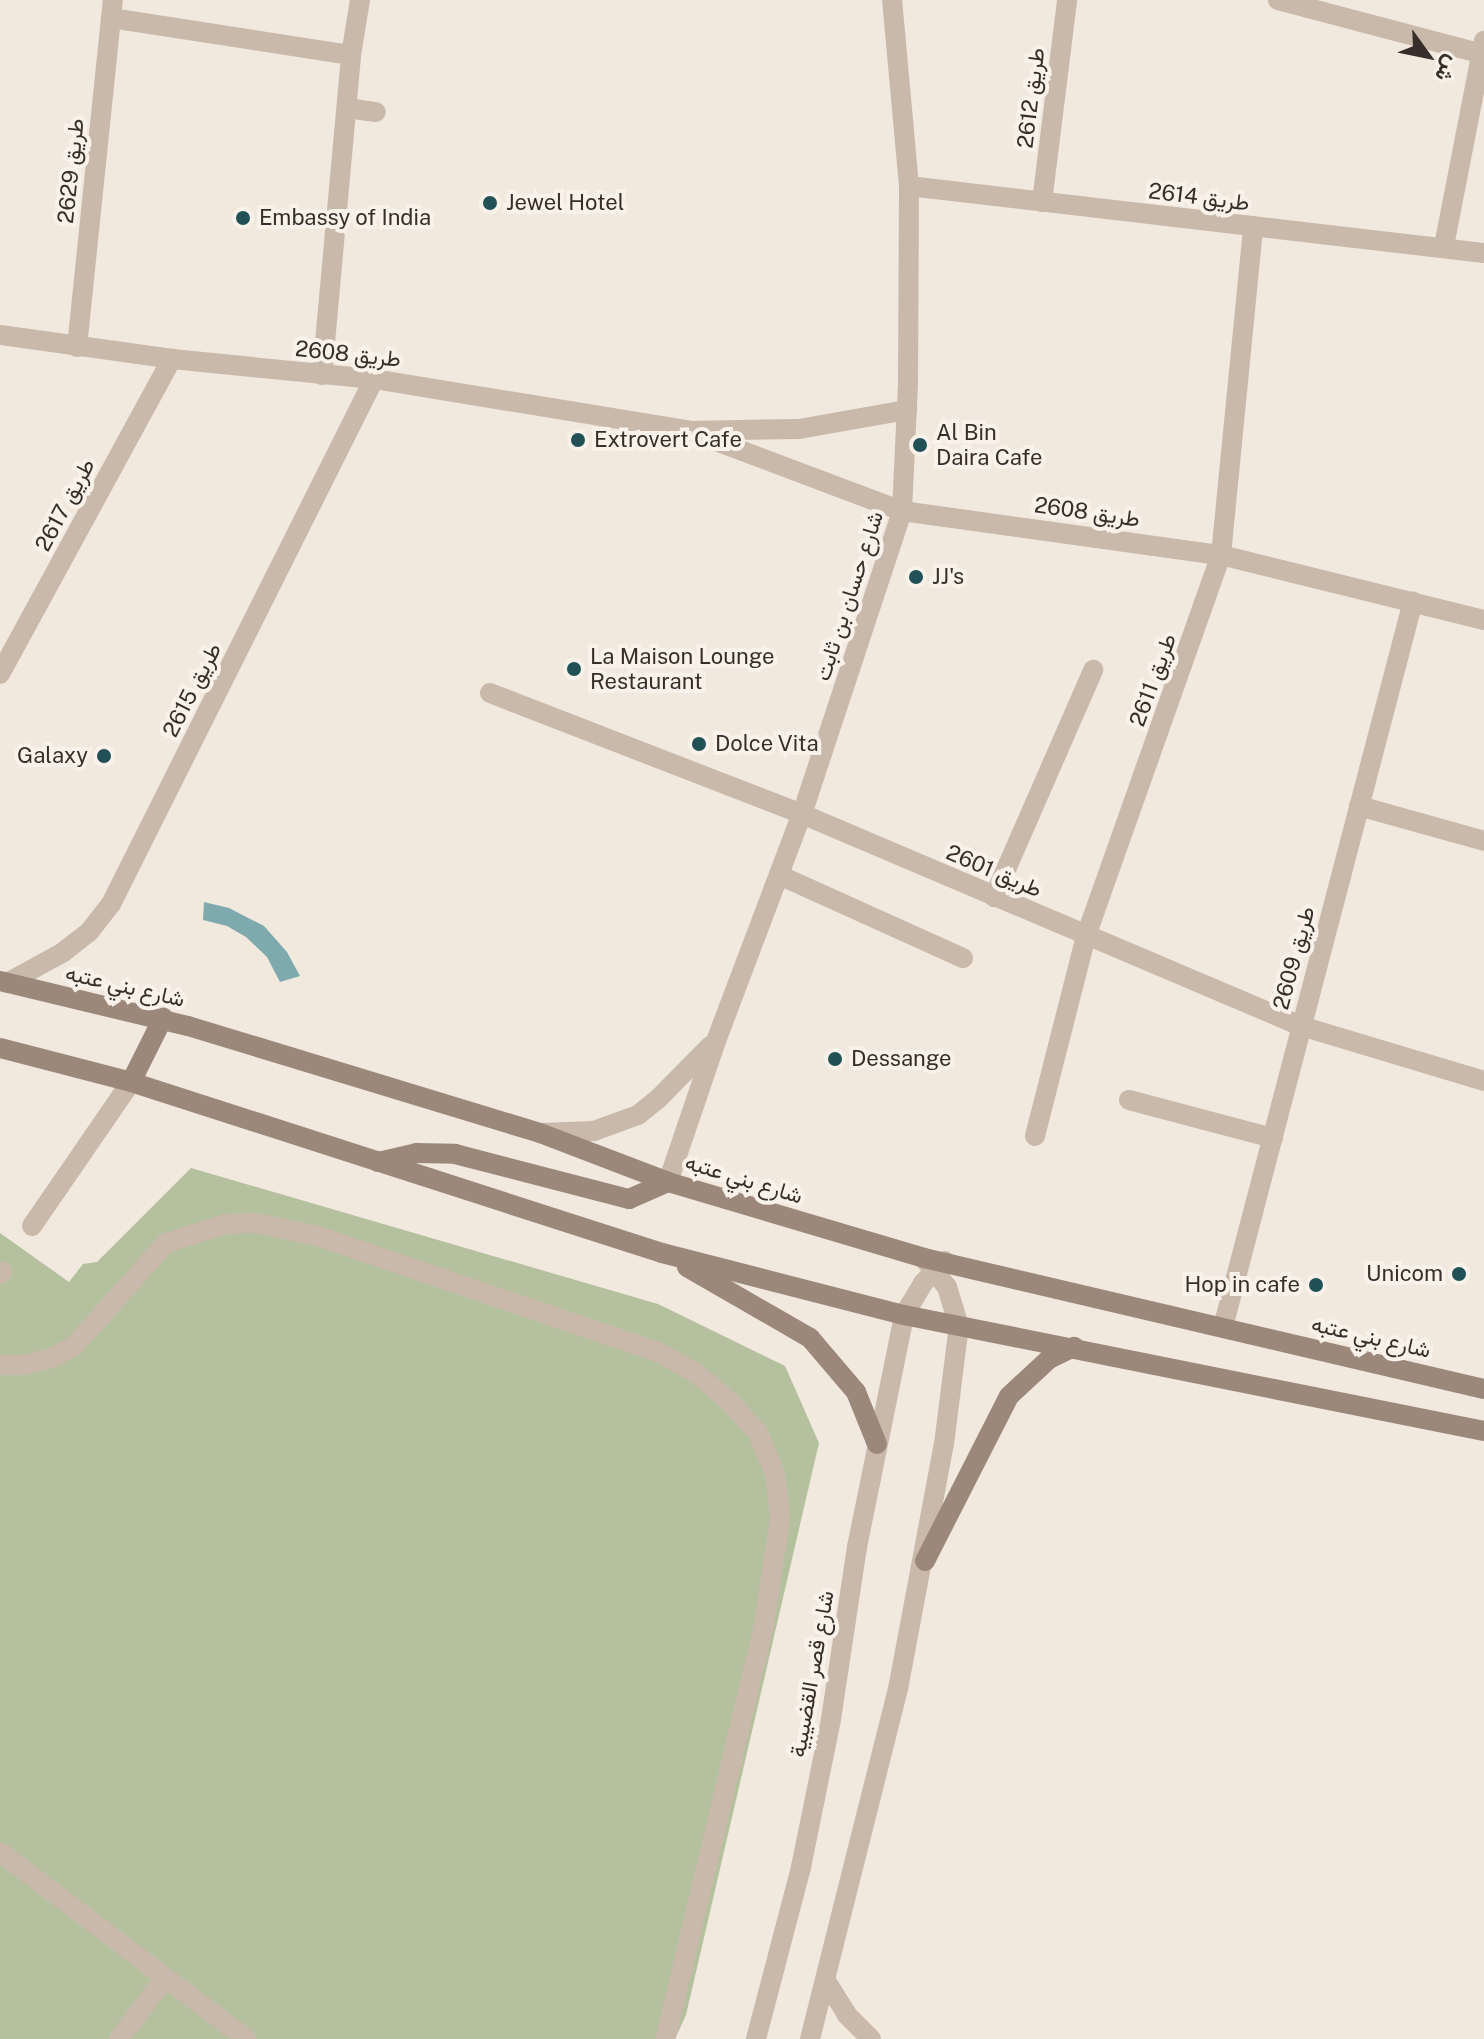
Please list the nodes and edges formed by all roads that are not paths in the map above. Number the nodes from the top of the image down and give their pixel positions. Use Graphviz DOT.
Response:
graph roads {
  1 [pos="360,0"];
  2 [pos="892,0"];
  3 [pos="1067,0"];
  4 [pos="1278,0"];
  5 [pos="112,9"];
  6 [pos="1483,48"];
  7 [pos="351,55"];
  8 [pos="347,108"];
  9 [pos="376,112"];
  10 [pos="909,186"];
  11 [pos="1042,202"];
  12 [pos="1253,227"];
  13 [pos="1444,246"];
  14 [pos="1484,253"];
  15 [pos="0,335"];
  16 [pos="77,347"];
  17 [pos="172,359"];
  18 [pos="322,375"];
  19 [pos="374,379"];
  20 [pos="907,410"];
  21 [pos="690,431"];
  22 [pos="902,511"];
  23 [pos="1221,555"];
  24 [pos="1413,601"];
  25 [pos="1484,620"];
  26 [pos="1093,670"];
  27 [pos="0,674"];
  28 [pos="490,693"];
  29 [pos="1359,806"];
  30 [pos="802,814"];
  31 [pos="1484,841"];
  32 [pos="779,875"];
  33 [pos="994,897"];
  34 [pos="1086,936"];
  35 [pos="963,958"];
  36 [pos="3,982"];
  37 [pos="163,1018"];
  38 [pos="1301,1026"];
  39 [pos="716,1041"];
  40 [pos="0,1048"];
  41 [pos="1484,1081"];
  42 [pos="131,1082"];
  43 [pos="1129,1100"];
  44 [pos="540,1133"];
  45 [pos="1035,1136"];
  46 [pos="1273,1138"];
  47 [pos="378,1162"];
  48 [pos="668,1182"];
  49 [pos="32,1226"];
  50 [pos="662,1253"];
  51 [pos="935,1263"];
  52 [pos="904,1315"];
  53 [pos="959,1326"];
  54 [pos="1223,1327"];
  55 [pos="1074,1347"];
  56 [pos="0,1365"];
  57 [pos="1484,1389"];
  58 [pos="1484,1431"];
  59 [pos="877,1444"];
  60 [pos="925,1561"];
  61 [pos="0,1852"];
  62 [pos="164,1979"];
  63 [pos="826,1981"];
  64 [pos="119,2039"];
  65 [pos="246,2039"];
  66 [pos="665,2039"];
  67 [pos="756,2039"];
  68 [pos="810,2039"];
  69 [pos="871,2039"];
  1 -- 7 [label="street"];
  2 -- 10 [label="street, شارع حسان بن ثابت"];
  3 -- 11 [label="street, طريق 2612"];
  4 -- 6 [label="street"];
  5 -- 7 [label="street"];
  5 -- 16 [label="street, طريق 2629"];
  6 -- 13 [label="street"];
  7 -- 8 [label="street"];
  8 -- 9 [label="street"];
  8 -- 18 [label="street"];
  10 -- 11 [label="street, طريق 2614"];
  10 -- 20 [label="street, شارع حسان بن ثابت"];
  11 -- 12 [label="street, طريق 2614"];
  12 -- 13 [label="street, طريق 2614"];
  12 -- 23 [label="street, طريق 2611"];
  13 -- 14 [label="street, طريق 2614"];
  15 -- 16 [label="street, طريق 2608"];
  16 -- 17 [label="street, طريق 2608"];
  17 -- 18 [label="street, طريق 2608"];
  17 -- 27 [label="street, طريق 2617"];
  18 -- 19 [label="street, طريق 2608"];
  19 -- 21 [label="street, طريق 2608"];
  19 -- 36 [label="street, طريق 2615"];
  20 -- 21 [label="street, طريق 2608"];
  20 -- 22 [label="street, شارع حسان بن ثابت"];
  21 -- 22 [label="street, طريق 2608"];
  22 -- 23 [label="street, طريق 2608"];
  22 -- 30 [label="street, شارع حسان بن ثابت"];
  23 -- 24 [label="street, طريق 2608"];
  23 -- 34 [label="street, طريق 2611"];
  24 -- 25 [label="street, طريق 2608"];
  24 -- 29 [label="street, طريق 2609"];
  26 -- 33 [label="street"];
  28 -- 30 [label="street, طريق 2601"];
  29 -- 31 [label="street"];
  29 -- 38 [label="street, طريق 2609"];
  30 -- 32 [label="street, شارع حسان بن ثابت"];
  30 -- 33 [label="street, طريق 2601"];
  32 -- 35 [label="street"];
  32 -- 39 [label="street, شارع حسان بن ثابت"];
  33 -- 34 [label="street, طريق 2601"];
  34 -- 38 [label="street, طريق 2601"];
  34 -- 45 [label="street, طريق 2611"];
  36 -- 37 [label="main road, شارع بني عتبه"];
  37 -- 42 [label="main road"];
  37 -- 44 [label="main road, شارع بني عتبه"];
  38 -- 41 [label="street, طريق 2601"];
  38 -- 46 [label="street, طريق 2609"];
  39 -- 44 [label="street, شارع حسان بن ثابت"];
  39 -- 48 [label="street, شارع حسان بن ثابت"];
  40 -- 42 [label="main road"];
  42 -- 47 [label="main road"];
  42 -- 49 [label="street"];
  43 -- 46 [label="street"];
  44 -- 48 [label="main road, شارع بني عتبه"];
  46 -- 54 [label="street, طريق 2609"];
  47 -- 48 [label="main road"];
  47 -- 50 [label="main road"];
  48 -- 51 [label="main road, شارع بني عتبه"];
  50 -- 52 [label="main road"];
  50 -- 59 [label="main road"];
  51 -- 52 [label="street"];
  51 -- 53 [label="street"];
  51 -- 54 [label="main road, شارع بني عتبه"];
  52 -- 53 [label="main road"];
  52 -- 59 [label="street, شارع قصر القضيبية"];
  53 -- 55 [label="main road"];
  53 -- 60 [label="street"];
  54 -- 57 [label="main road, شارع بني عتبه"];
  55 -- 58 [label="main road"];
  55 -- 60 [label="main road"];
  56 -- 66 [label="street"];
  59 -- 67 [label="street, شارع قصر القضيبية"];
  60 -- 63 [label="street"];
  61 -- 62 [label="street"];
  62 -- 64 [label="street"];
  62 -- 65 [label="street"];
  63 -- 68 [label="street"];
  63 -- 69 [label="street"];
}
